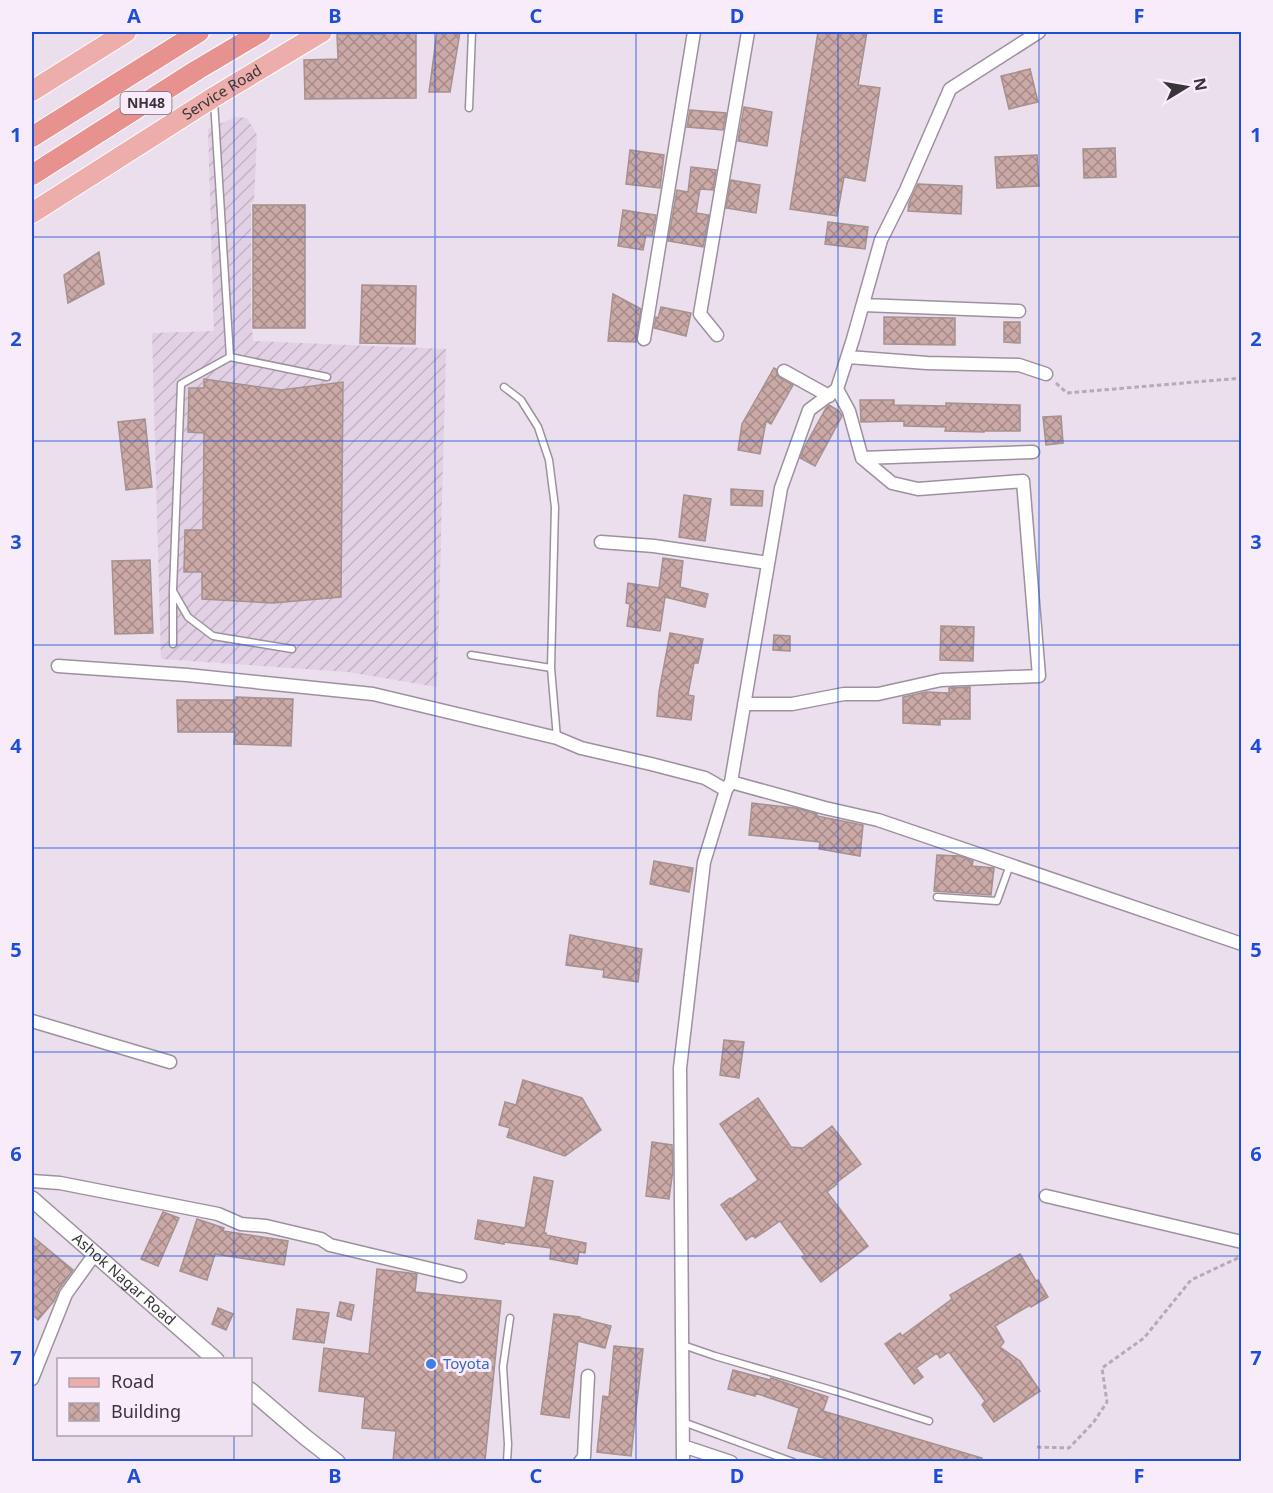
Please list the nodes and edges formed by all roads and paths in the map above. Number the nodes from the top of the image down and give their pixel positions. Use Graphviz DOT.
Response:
graph roads {
  1 [pos="126,32"];
  2 [pos="199,32"];
  3 [pos="261,32"];
  4 [pos="322,32"];
  5 [pos="472,32"];
  6 [pos="694,32"];
  7 [pos="748,32"];
  8 [pos="1040,32"];
  9 [pos="32,91"];
  10 [pos="214,98"];
  11 [pos="469,108"];
  12 [pos="32,137"];
  13 [pos="32,175"];
  14 [pos="32,213"];
  15 [pos="863,305"];
  16 [pos="1019,311"];
  17 [pos="717,335"];
  18 [pos="644,339"];
  19 [pos="230,357"];
  20 [pos="848,357"];
  21 [pos="784,371"];
  22 [pos="1046,374"];
  23 [pos="327,377"];
  24 [pos="1242,378"];
  25 [pos="504,387"];
  26 [pos="833,393"];
  27 [pos="1033,452"];
  28 [pos="862,458"];
  29 [pos="601,542"];
  30 [pos="768,563"];
  31 [pos="173,590"];
  32 [pos="173,644"];
  33 [pos="292,648"];
  34 [pos="471,655"];
  35 [pos="58,666"];
  36 [pos="551,668"];
  37 [pos="744,704"];
  38 [pos="557,738"];
  39 [pos="728,786"];
  40 [pos="1010,864"];
  41 [pos="937,897"];
  42 [pos="1242,944"];
  43 [pos="32,1021"];
  44 [pos="170,1062"];
  45 [pos="32,1181"];
  46 [pos="1046,1196"];
  47 [pos="32,1199"];
  48 [pos="1242,1242"];
  49 [pos="94,1255"];
  50 [pos="1242,1257"];
  51 [pos="460,1276"];
  52 [pos="510,1318"];
  53 [pos="683,1345"];
  54 [pos="215,1358"];
  55 [pos="588,1376"];
  56 [pos="32,1378"];
  57 [pos="252,1392"];
  58 [pos="929,1421"];
  59 [pos="683,1422"];
  60 [pos="683,1446"];
  61 [pos="1037,1447"];
  62 [pos="584,1460"];
  63 [pos="338,1461"];
  64 [pos="507,1461"];
  65 [pos="683,1461"];
  66 [pos="731,1461"];
  67 [pos="793,1461"];
  1 -- 9 [label="main road"];
  2 -- 12 [label="highway, NH48"];
  3 -- 13 [label="highway, NH48"];
  4 -- 10 [label="main road, Service Road"];
  5 -- 11 [label="lane"];
  6 -- 18 [label="street"];
  7 -- 17 [label="street"];
  8 -- 15 [label="street"];
  10 -- 14 [label="main road, Service Road"];
  10 -- 19 [label="lane"];
  15 -- 16 [label="street"];
  15 -- 20 [label="street"];
  19 -- 23 [label="lane"];
  19 -- 31 [label="lane"];
  20 -- 22 [label="street"];
  20 -- 26 [label="street"];
  21 -- 26 [label="street"];
  22 -- 24 [label="path"];
  25 -- 36 [label="lane"];
  26 -- 28 [label="street"];
  26 -- 30 [label="street"];
  27 -- 28 [label="street"];
  28 -- 37 [label="street"];
  29 -- 30 [label="street"];
  30 -- 37 [label="street"];
  31 -- 32 [label="lane"];
  31 -- 33 [label="lane"];
  34 -- 36 [label="lane"];
  35 -- 38 [label="street"];
  36 -- 38 [label="lane"];
  37 -- 39 [label="street"];
  38 -- 39 [label="street"];
  39 -- 40 [label="street"];
  39 -- 53 [label="street"];
  40 -- 41 [label="lane"];
  40 -- 42 [label="street"];
  43 -- 44 [label="street"];
  45 -- 51 [label="street"];
  46 -- 48 [label="street"];
  47 -- 49 [label="street, Ashok Nagar Road"];
  49 -- 54 [label="street, Ashok Nagar Road"];
  49 -- 56 [label="street"];
  50 -- 61 [label="path"];
  52 -- 64 [label="lane"];
  53 -- 58 [label="lane"];
  53 -- 59 [label="street"];
  55 -- 62 [label="street"];
  57 -- 63 [label="street"];
  59 -- 60 [label="street"];
  59 -- 67 [label="lane"];
  60 -- 65 [label="street"];
  60 -- 66 [label="street"];
}
